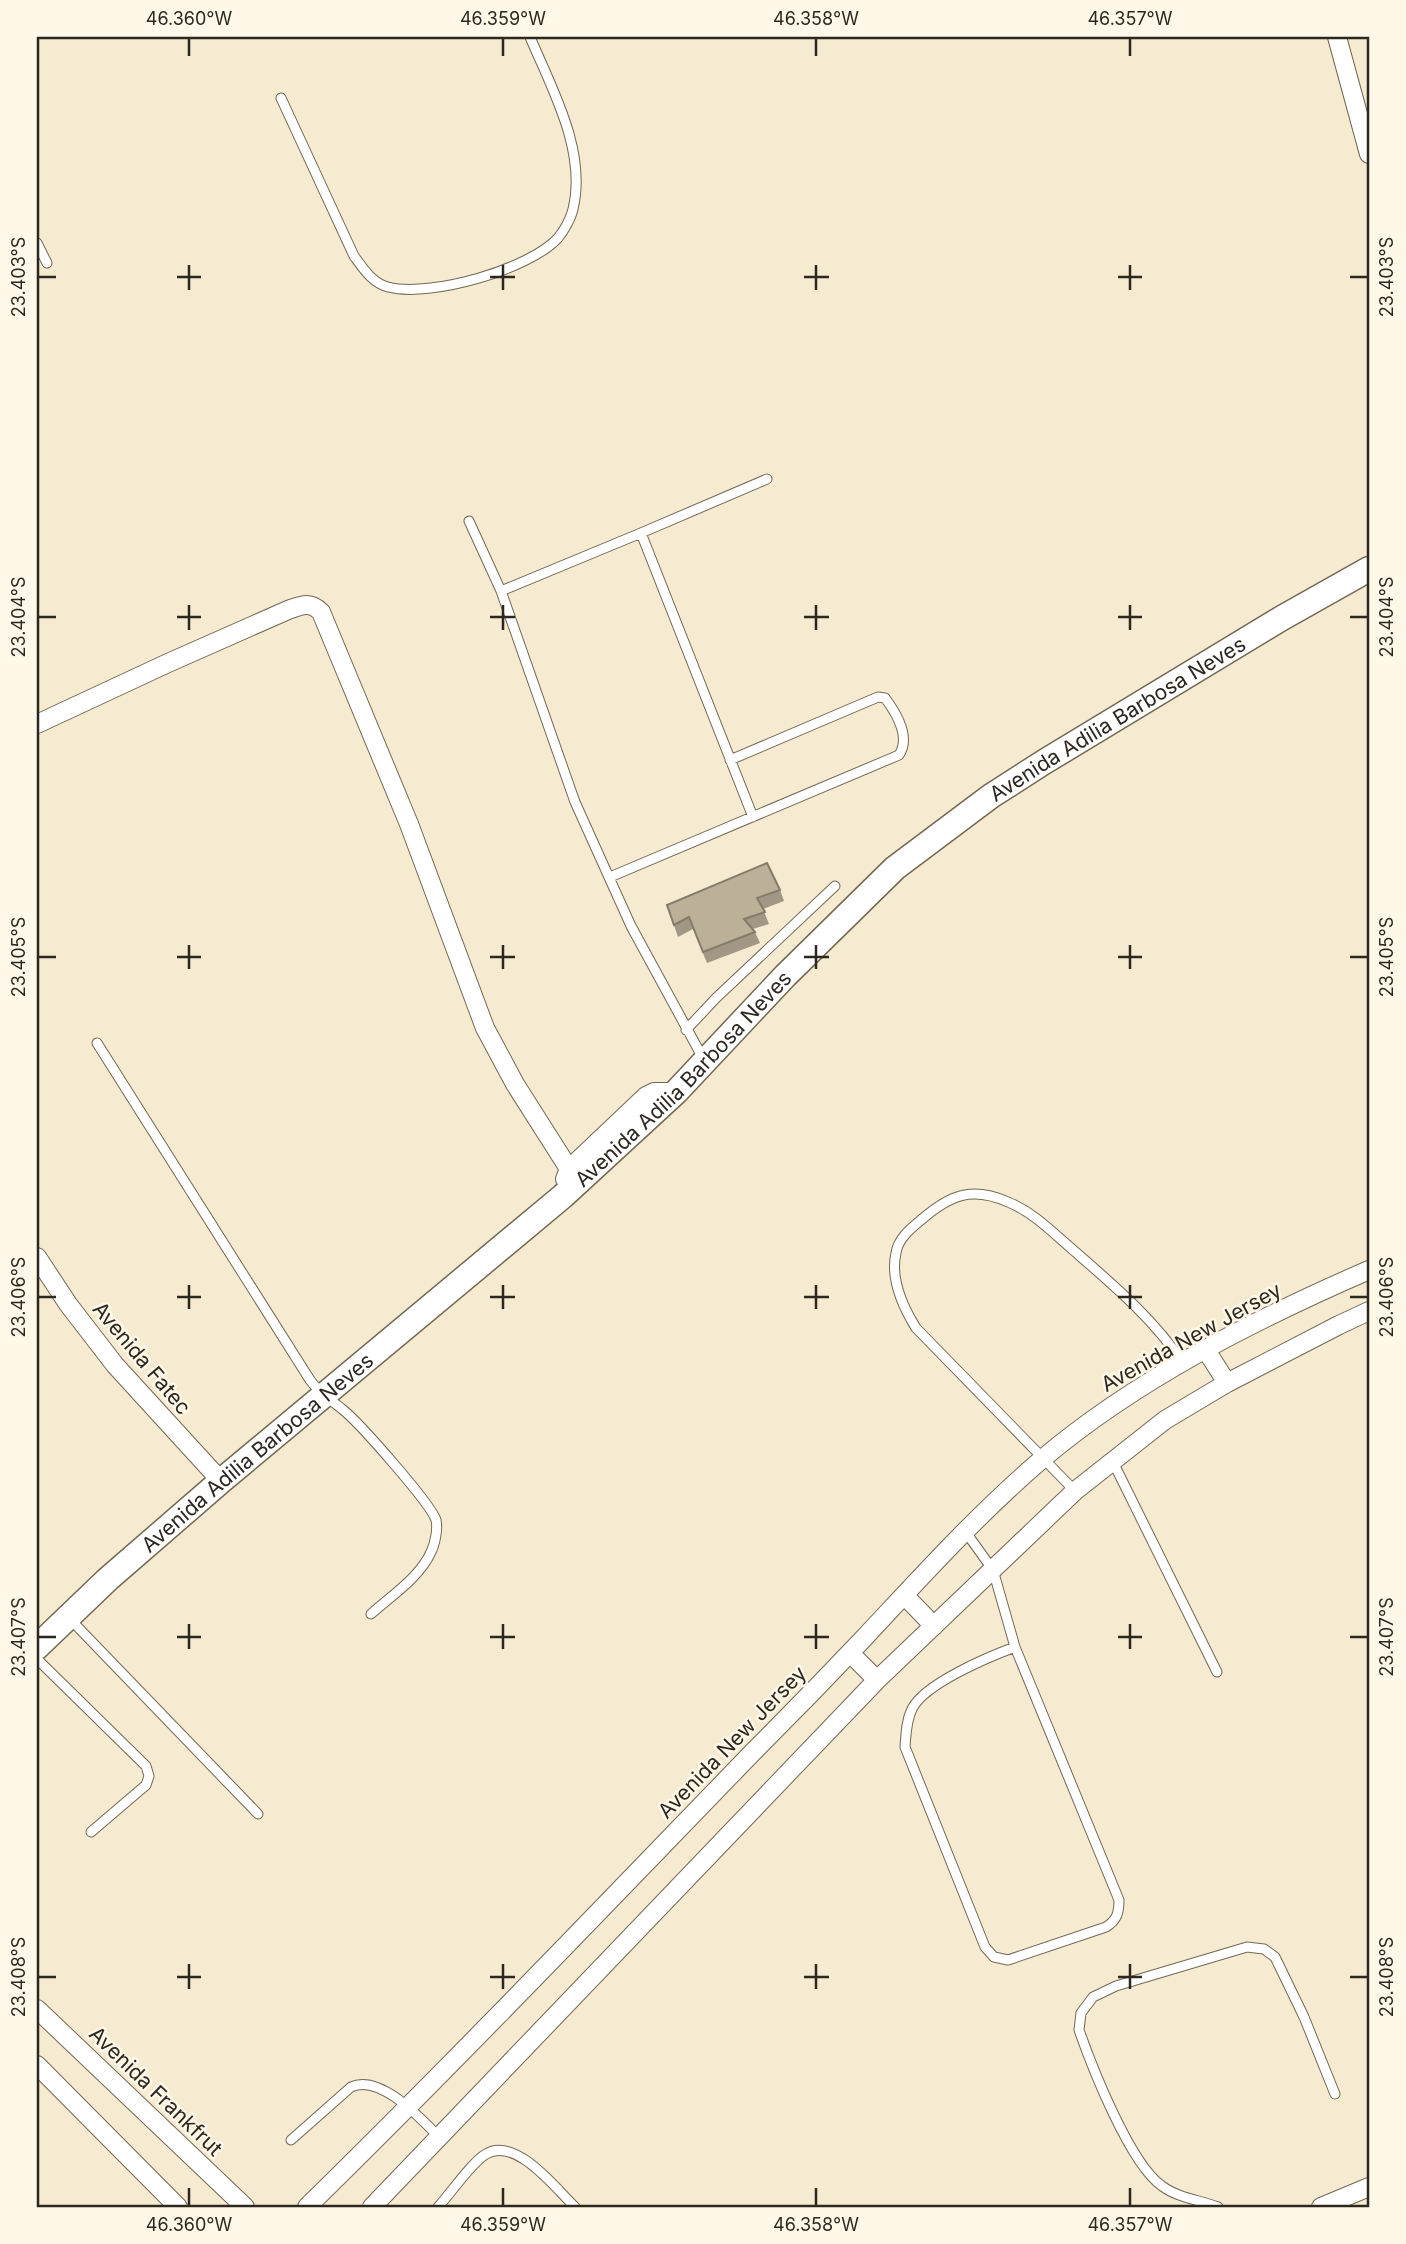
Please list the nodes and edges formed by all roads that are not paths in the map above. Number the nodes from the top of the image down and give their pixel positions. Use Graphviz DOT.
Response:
graph roads {
  1 [pos="530,37"];
  2 [pos="1337,37"];
  3 [pos="281,98"];
  4 [pos="1369,153"];
  5 [pos="37,243"];
  6 [pos="47,263"];
  7 [pos="767,479"];
  8 [pos="468,521"];
  9 [pos="641,533"];
  10 [pos="1369,569"];
  11 [pos="501,592"];
  12 [pos="37,724"];
  13 [pos="730,760"];
  14 [pos="753,817"];
  15 [pos="610,877"];
  16 [pos="835,886"];
  17 [pos="686,1030"];
  18 [pos="97,1043"];
  19 [pos="706,1063"];
  20 [pos="676,1092"];
  21 [pos="569,1169"];
  22 [pos="563,1196"];
  23 [pos="37,1257"];
  24 [pos="1369,1270"];
  25 [pos="1369,1311"];
  26 [pos="1206,1350"];
  27 [pos="1183,1363"];
  28 [pos="1227,1383"];
  29 [pos="321,1395"];
  30 [pos="1042,1459"];
  31 [pos="1113,1462"];
  32 [pos="221,1481"];
  33 [pos="1075,1491"];
  34 [pos="965,1531"];
  35 [pos="993,1570"];
  36 [pos="904,1595"];
  37 [pos="371,1614"];
  38 [pos="934,1626"];
  39 [pos="50,1631"];
  40 [pos="1014,1647"];
  41 [pos="850,1653"];
  42 [pos="37,1660"];
  43 [pos="1217,1672"];
  44 [pos="877,1680"];
  45 [pos="258,1814"];
  46 [pos="91,1832"];
  47 [pos="37,2009"];
  48 [pos="37,2065"];
  49 [pos="1335,2094"];
  50 [pos="409,2108"];
  51 [pos="440,2138"];
  52 [pos="291,2140"];
  53 [pos="1369,2188"];
  54 [pos="178,2207"];
  55 [pos="245,2207"];
  56 [pos="307,2207"];
  57 [pos="372,2207"];
  58 [pos="438,2207"];
  59 [pos="575,2207"];
  60 [pos="1218,2207"];
  61 [pos="1321,2207"];
  1 -- 3 [label="lane"];
  2 -- 4 [label="street"];
  5 -- 6 [label="lane"];
  7 -- 9 [label="lane"];
  8 -- 11 [label="lane"];
  9 -- 11 [label="lane"];
  9 -- 13 [label="lane"];
  10 -- 19 [label="street, Avenida Adilia Barbosa Neves"];
  11 -- 15 [label="lane"];
  12 -- 21 [label="street"];
  13 -- 14 [label="lane"];
  13 -- 14 [label="lane"];
  14 -- 15 [label="lane"];
  15 -- 17 [label="lane"];
  16 -- 17 [label="lane"];
  17 -- 19 [label="lane"];
  18 -- 29 [label="lane"];
  19 -- 20 [label="street, Avenida Adilia Barbosa Neves"];
  20 -- 21 [label="street"];
  20 -- 22 [label="street, Avenida Adilia Barbosa Neves"];
  21 -- 22 [label="street"];
  22 -- 29 [label="street, Avenida Adilia Barbosa Neves"];
  23 -- 32 [label="street, Avenida Fatec"];
  24 -- 26 [label="street, Avenida New Jersey"];
  25 -- 28 [label="street"];
  26 -- 27 [label="street, Avenida New Jersey"];
  26 -- 28 [label="street"];
  27 -- 30 [label="street, Avenida New Jersey"];
  27 -- 30 [label="lane"];
  28 -- 31 [label="street"];
  29 -- 32 [label="street, Avenida Adilia Barbosa Neves"];
  29 -- 37 [label="lane"];
  30 -- 33 [label="lane"];
  30 -- 34 [label="street, Avenida New Jersey"];
  31 -- 33 [label="street"];
  31 -- 43 [label="lane"];
  32 -- 39 [label="street, Avenida Adilia Barbosa Neves"];
  33 -- 35 [label="street"];
  34 -- 35 [label="lane"];
  34 -- 36 [label="street, Avenida New Jersey"];
  35 -- 38 [label="street"];
  35 -- 40 [label="lane"];
  36 -- 38 [label="street"];
  36 -- 41 [label="street, Avenida New Jersey"];
  38 -- 44 [label="street"];
  39 -- 45 [label="lane"];
  40 -- 40 [label="lane"];
  41 -- 44 [label="street"];
  41 -- 50 [label="street, Avenida New Jersey"];
  42 -- 46 [label="lane"];
  44 -- 51 [label="street"];
  47 -- 55 [label="street, Avenida Frankfrut"];
  48 -- 54 [label="street"];
  49 -- 60 [label="lane"];
  50 -- 51 [label="lane"];
  50 -- 52 [label="lane"];
  50 -- 56 [label="street, Avenida New Jersey"];
  51 -- 57 [label="street"];
  53 -- 61 [label="street"];
  58 -- 59 [label="lane"];
}
